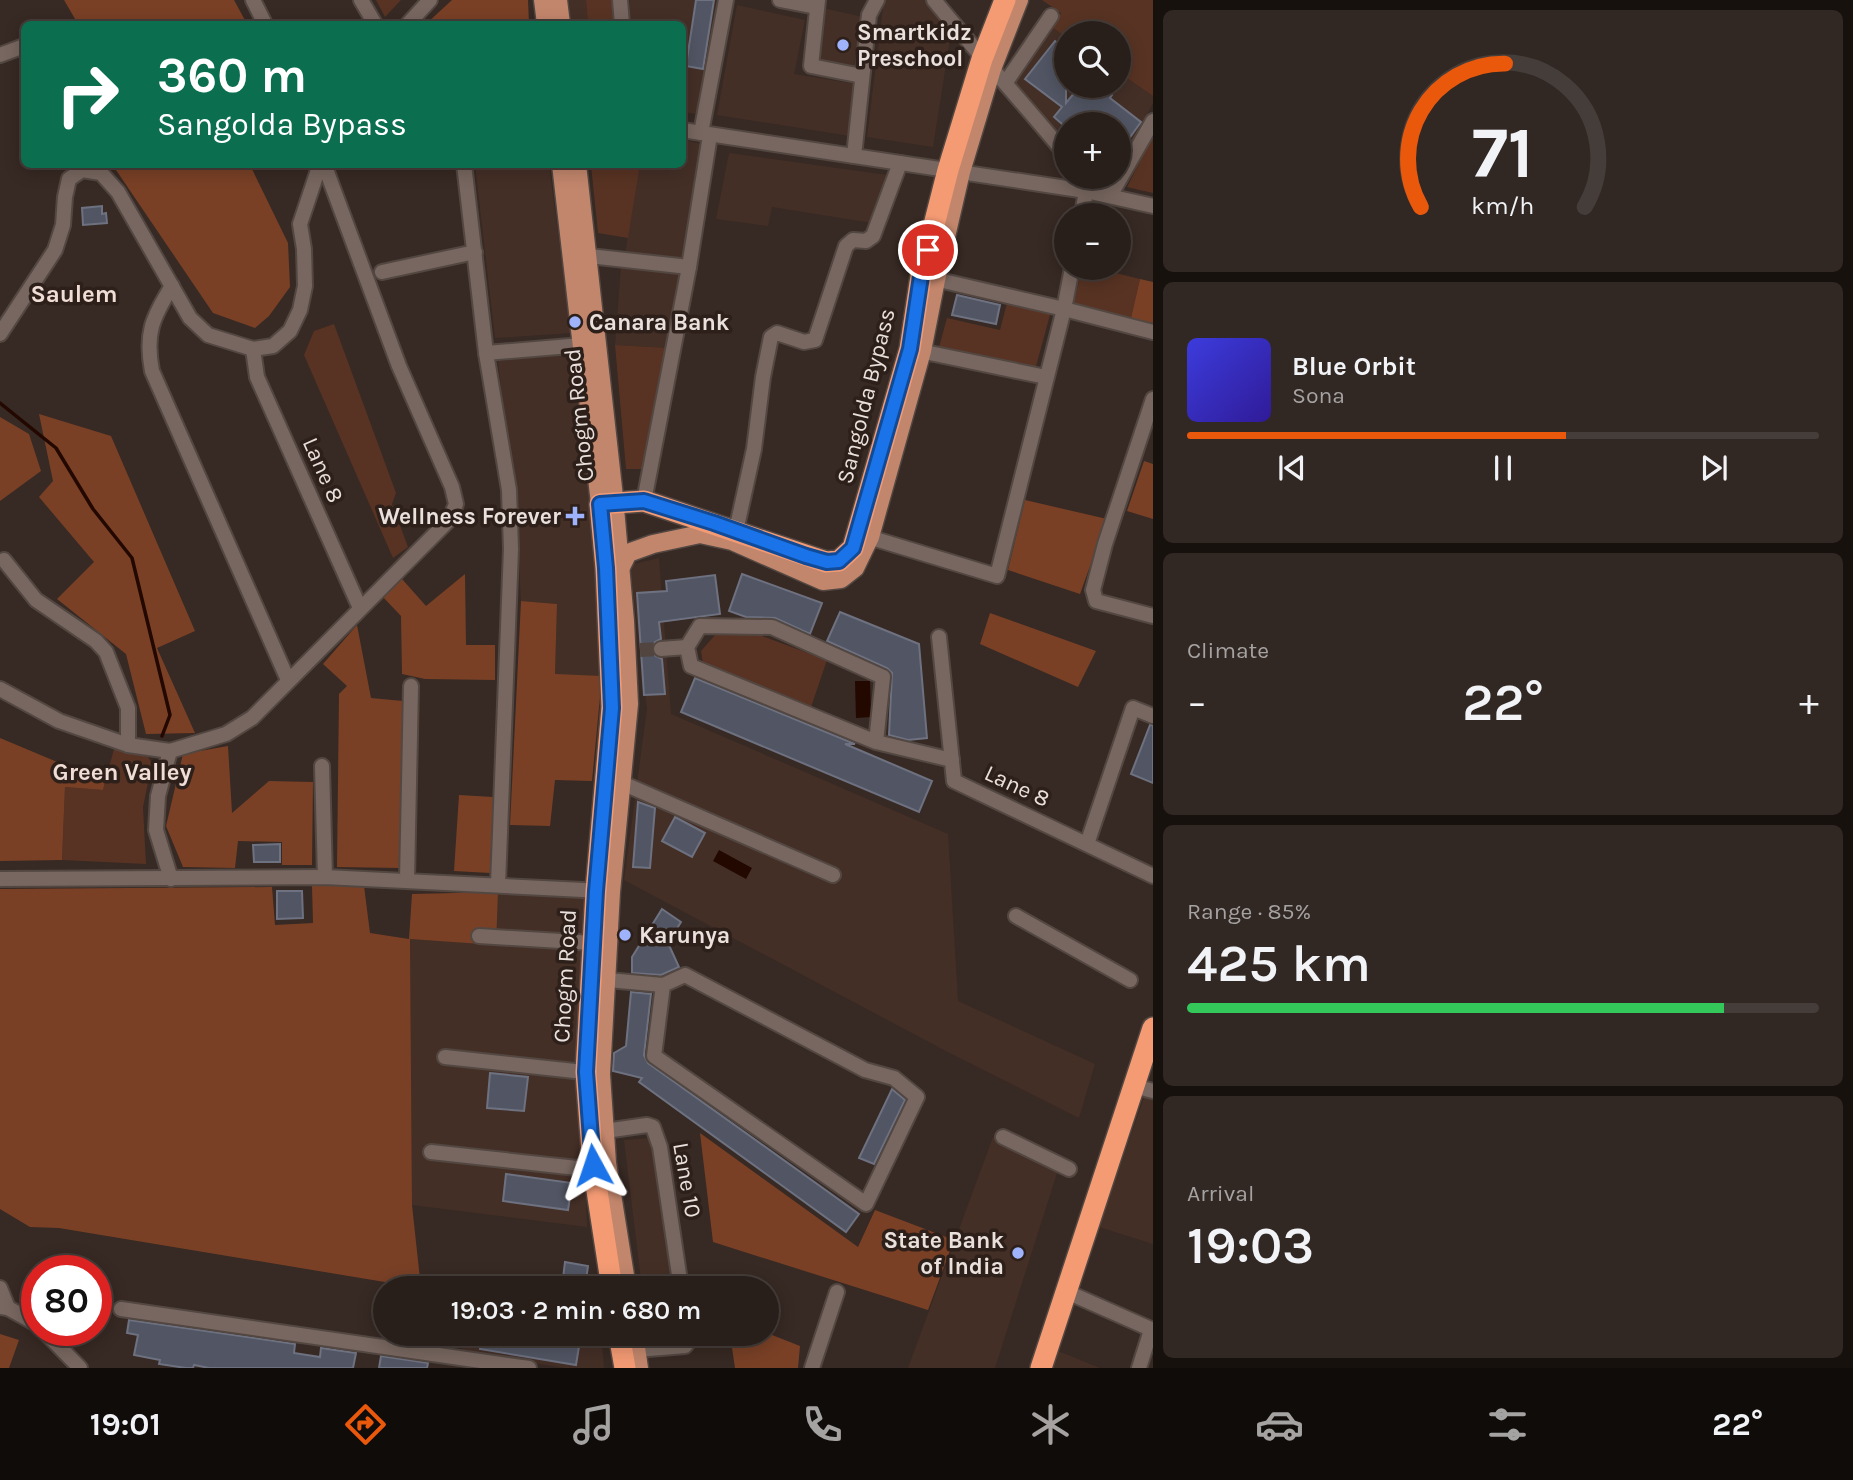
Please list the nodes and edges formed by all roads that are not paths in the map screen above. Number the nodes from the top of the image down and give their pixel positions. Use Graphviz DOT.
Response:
graph roads {
  1 [pos="253,0"];
  2 [pos="361,0"];
  3 [pos="430,0"];
  4 [pos="543,0"];
  5 [pos="558,0"];
  6 [pos="621,0"];
  7 [pos="726,0"];
  8 [pos="780,0"];
  9 [pos="877,0"];
  10 [pos="934,0"];
  11 [pos="1005,0"];
  12 [pos="1019,0"];
  13 [pos="817,3"];
  14 [pos="1051,16"];
  15 [pos="264,21"];
  16 [pos="373,21"];
  17 [pos="411,21"];
  18 [pos="546,21"];
  19 [pos="561,21"];
  20 [pos="622,21"];
  21 [pos="21,47"];
  22 [pos="0,55"];
  23 [pos="987,64"];
  24 [pos="862,76"];
  25 [pos="1006,82"];
  26 [pos="1153,121"];
  27 [pos="686,131"];
  28 [pos="705,134"];
  29 [pos="1054,140"];
  30 [pos="854,156"];
  31 [pos="900,163"];
  32 [pos="321,168"];
  33 [pos="324,168"];
  34 [pos="464,168"];
  35 [pos="561,168"];
  36 [pos="578,168"];
  37 [pos="101,169"];
  38 [pos="955,171"];
  39 [pos="1086,191"];
  40 [pos="1110,196"];
  41 [pos="1084,203"];
  42 [pos="1153,206"];
  43 [pos="475,252"];
  44 [pos="589,256"];
  45 [pos="690,267"];
  46 [pos="382,272"];
  47 [pos="929,278"];
  48 [pos="1070,280"];
  49 [pos="172,286"];
  50 [pos="1064,309"];
  51 [pos="1153,332"];
  52 [pos="0,334"];
  53 [pos="582,345"];
  54 [pos="253,349"];
  55 [pos="916,350"];
  56 [pos="486,353"];
  57 [pos="1046,377"];
  58 [pos="1153,399"];
  59 [pos="644,501"];
  60 [pos="607,503"];
  61 [pos="736,531"];
  62 [pos="863,536"];
  63 [pos="4,560"];
  64 [pos="620,569"];
  65 [pos="360,608"];
  66 [pos="1153,616"];
  67 [pos="939,637"];
  68 [pos="687,646"];
  69 [pos="661,649"];
  70 [pos="288,680"];
  71 [pos="411,686"];
  72 [pos="0,689"];
  73 [pos="1153,716"];
  74 [pos="876,742"];
  75 [pos="128,745"];
  76 [pos="170,751"];
  77 [pos="952,760"];
  78 [pos="322,766"];
  79 [pos="622,783"];
  80 [pos="1087,844"];
  81 [pos="833,875"];
  82 [pos="1153,876"];
  83 [pos="325,877"];
  84 [pos="0,879"];
  85 [pos="171,879"];
  86 [pos="407,880"];
  87 [pos="498,884"];
  88 [pos="603,891"];
  89 [pos="1016,916"];
  90 [pos="479,936"];
  91 [pos="593,943"];
  92 [pos="1130,979"];
  93 [pos="608,980"];
  94 [pos="663,985"];
  95 [pos="1153,1028"];
  96 [pos="445,1057"];
  97 [pos="594,1073"];
  98 [pos="1144,1088"];
  99 [pos="605,1131"];
  100 [pos="1003,1137"];
  101 [pos="431,1152"];
  102 [pos="600,1164"];
  103 [pos="1069,1169"];
  104 [pos="611,1276"];
  105 [pos="624,1276"];
  106 [pos="679,1276"];
  107 [pos="0,1288"];
  108 [pos="837,1292"];
  109 [pos="1067,1292"];
  110 [pos="4,1307"];
  111 [pos="121,1309"];
  112 [pos="21,1316"];
  113 [pos="1152,1330"];
  114 [pos="59,1346"];
  115 [pos="621,1346"];
  116 [pos="636,1346"];
  117 [pos="80,1368"];
  118 [pos="529,1368"];
  119 [pos="625,1368"];
  120 [pos="639,1368"];
  121 [pos="812,1368"];
  122 [pos="1041,1368"];
  123 [pos="1139,1368"];
  1 -- 15 [label="street"];
  2 -- 16 [label="street"];
  3 -- 17 [label="street"];
  4 -- 18 [label="main road"];
  5 -- 19 [label="main road"];
  6 -- 20 [label="street"];
  7 -- 28 [label="street"];
  8 -- 13 [label="street"];
  9 -- 24 [label="street"];
  10 -- 23 [label="street"];
  11 -- 23 [label="highway, Sangolda Bypass"];
  12 -- 23 [label="main road, Sangolda Bypass"];
  13 -- 24 [label="street"];
  14 -- 25 [label="street"];
  21 -- 22 [label="street"];
  23 -- 25 [label="street"];
  23 -- 38 [label="highway, Sangolda Bypass"];
  24 -- 30 [label="street"];
  25 -- 29 [label="street"];
  26 -- 40 [label="street"];
  27 -- 28 [label="street"];
  28 -- 30 [label="street"];
  28 -- 45 [label="street"];
  30 -- 31 [label="street"];
  31 -- 38 [label="street"];
  31 -- 61 [label="street"];
  32 -- 54 [label="street"];
  33 -- 65 [label="street"];
  34 -- 43 [label="street"];
  35 -- 53 [label="main road, Chogm Road"];
  36 -- 44 [label="main road, Chogm Road"];
  37 -- 49 [label="street"];
  37 -- 52 [label="street"];
  38 -- 39 [label="street"];
  38 -- 47 [label="highway, Sangolda Bypass"];
  39 -- 40 [label="street"];
  39 -- 41 [label="street"];
  40 -- 42 [label="street"];
  43 -- 46 [label="street"];
  43 -- 56 [label="street"];
  44 -- 45 [label="street"];
  44 -- 60 [label="main road, Chogm Road"];
  45 -- 59 [label="street"];
  47 -- 50 [label="street"];
  47 -- 55 [label="highway, Sangolda Bypass"];
  48 -- 50 [label="street"];
  49 -- 54 [label="street"];
  49 -- 70 [label="street"];
  50 -- 51 [label="street"];
  50 -- 57 [label="street"];
  53 -- 56 [label="street"];
  53 -- 60 [label="main road, Chogm Road"];
  54 -- 65 [label="street, Lane 8"];
  55 -- 57 [label="street"];
  55 -- 62 [label="highway, Sangolda Bypass"];
  56 -- 87 [label="street"];
  57 -- 62 [label="street"];
  58 -- 66 [label="street"];
  59 -- 60 [label="highway, Sangolda Bypass"];
  59 -- 61 [label="highway, Sangolda Bypass"];
  60 -- 64 [label="main road, Chogm Road"];
  60 -- 88 [label="highway, Chogm Road"];
  61 -- 62 [label="highway, Sangolda Bypass"];
  62 -- 64 [label="main road, Sangolda Bypass"];
  63 -- 75 [label="street"];
  64 -- 79 [label="main road, Chogm Road"];
  65 -- 70 [label="street"];
  67 -- 77 [label="street, Lane 8"];
  68 -- 69 [label="street"];
  68 -- 74 [label="street"];
  68 -- 74 [label="street"];
  70 -- 76 [label="street"];
  71 -- 86 [label="street"];
  72 -- 75 [label="street"];
  73 -- 80 [label="street"];
  74 -- 77 [label="street"];
  75 -- 76 [label="street"];
  76 -- 85 [label="street"];
  77 -- 80 [label="street, Lane 8"];
  78 -- 83 [label="street"];
  79 -- 81 [label="street"];
  79 -- 88 [label="main road, Chogm Road"];
  80 -- 82 [label="street, Lane 8"];
  83 -- 85 [label="street"];
  83 -- 86 [label="street"];
  84 -- 85 [label="street"];
  86 -- 87 [label="street"];
  87 -- 88 [label="street"];
  88 -- 91 [label="highway, Chogm Road"];
  88 -- 93 [label="main road, Chogm Road"];
  89 -- 92 [label="street"];
  90 -- 91 [label="street"];
  91 -- 97 [label="highway, Chogm Road"];
  93 -- 94 [label="street"];
  93 -- 97 [label="main road, Chogm Road"];
  94 -- 94 [label="street"];
  95 -- 98 [label="highway"];
  96 -- 97 [label="street"];
  97 -- 99 [label="main road, Chogm Road"];
  97 -- 102 [label="highway, Chogm Road"];
  98 -- 109 [label="highway"];
  99 -- 102 [label="main road, Chogm Road"];
  99 -- 106 [label="street, Lane 10"];
  100 -- 103 [label="street"];
  101 -- 102 [label="street"];
  102 -- 104 [label="highway, Chogm Road"];
  102 -- 105 [label="main road, Chogm Road"];
  107 -- 110 [label="street"];
  108 -- 121 [label="street"];
  109 -- 113 [label="street"];
  109 -- 122 [label="highway"];
  110 -- 112 [label="street"];
  111 -- 118 [label="street"];
  113 -- 123 [label="street"];
  114 -- 117 [label="street"];
  115 -- 119 [label="highway"];
  116 -- 120 [label="main road"];
}
